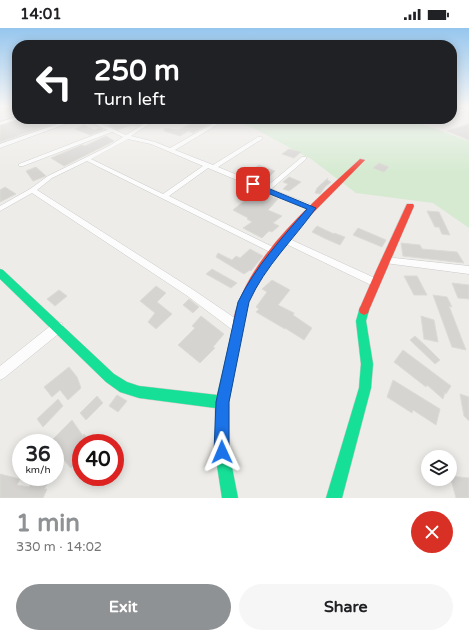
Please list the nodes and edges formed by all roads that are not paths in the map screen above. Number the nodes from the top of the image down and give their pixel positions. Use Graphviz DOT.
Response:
graph roads {
  1 [pos="49,129"];
  2 [pos="106,129"];
  3 [pos="140,129"];
  4 [pos="209,129"];
  5 [pos="110,131"];
  6 [pos="127,137"];
  7 [pos="260,138"];
  8 [pos="0,146"];
  9 [pos="170,150"];
  10 [pos="304,158"];
  11 [pos="87,159"];
  12 [pos="362,160"];
  13 [pos="21,165"];
  14 [pos="210,167"];
  15 [pos="32,190"];
  16 [pos="266,190"];
  17 [pos="163,197"];
  18 [pos="410,206"];
  19 [pos="312,208"];
  20 [pos="0,209"];
  21 [pos="285,240"];
  22 [pos="276,252"];
  23 [pos="385,260"];
  24 [pos="469,270"];
  25 [pos="0,273"];
  26 [pos="374,282"];
  27 [pos="58,327"];
  28 [pos="238,328"];
  29 [pos="0,374"];
  30 [pos="222,402"];
  31 [pos="230,498"];
  32 [pos="334,498"];
  1 -- 8 [label="street"];
  2 -- 5 [label="street"];
  3 -- 6 [label="street"];
  4 -- 9 [label="street"];
  5 -- 6 [label="street"];
  5 -- 13 [label="street"];
  6 -- 9 [label="street"];
  6 -- 11 [label="street"];
  7 -- 14 [label="street"];
  9 -- 14 [label="street"];
  10 -- 16 [label="street"];
  11 -- 15 [label="street"];
  11 -- 17 [label="street"];
  12 -- 19 [label="street"];
  14 -- 16 [label="street"];
  14 -- 17 [label="street"];
  15 -- 20 [label="street"];
  15 -- 28 [label="street"];
  16 -- 19 [label="street"];
  17 -- 22 [label="street"];
  18 -- 23 [label="street"];
  19 -- 21 [label="street"];
  21 -- 22 [label="street"];
  21 -- 26 [label="street"];
  22 -- 28 [label="street"];
  23 -- 24 [label="street"];
  23 -- 26 [label="street"];
  25 -- 27 [label="street"];
  26 -- 32 [label="street"];
  27 -- 29 [label="street"];
  27 -- 30 [label="street"];
  28 -- 30 [label="street"];
  30 -- 31 [label="street"];
}
